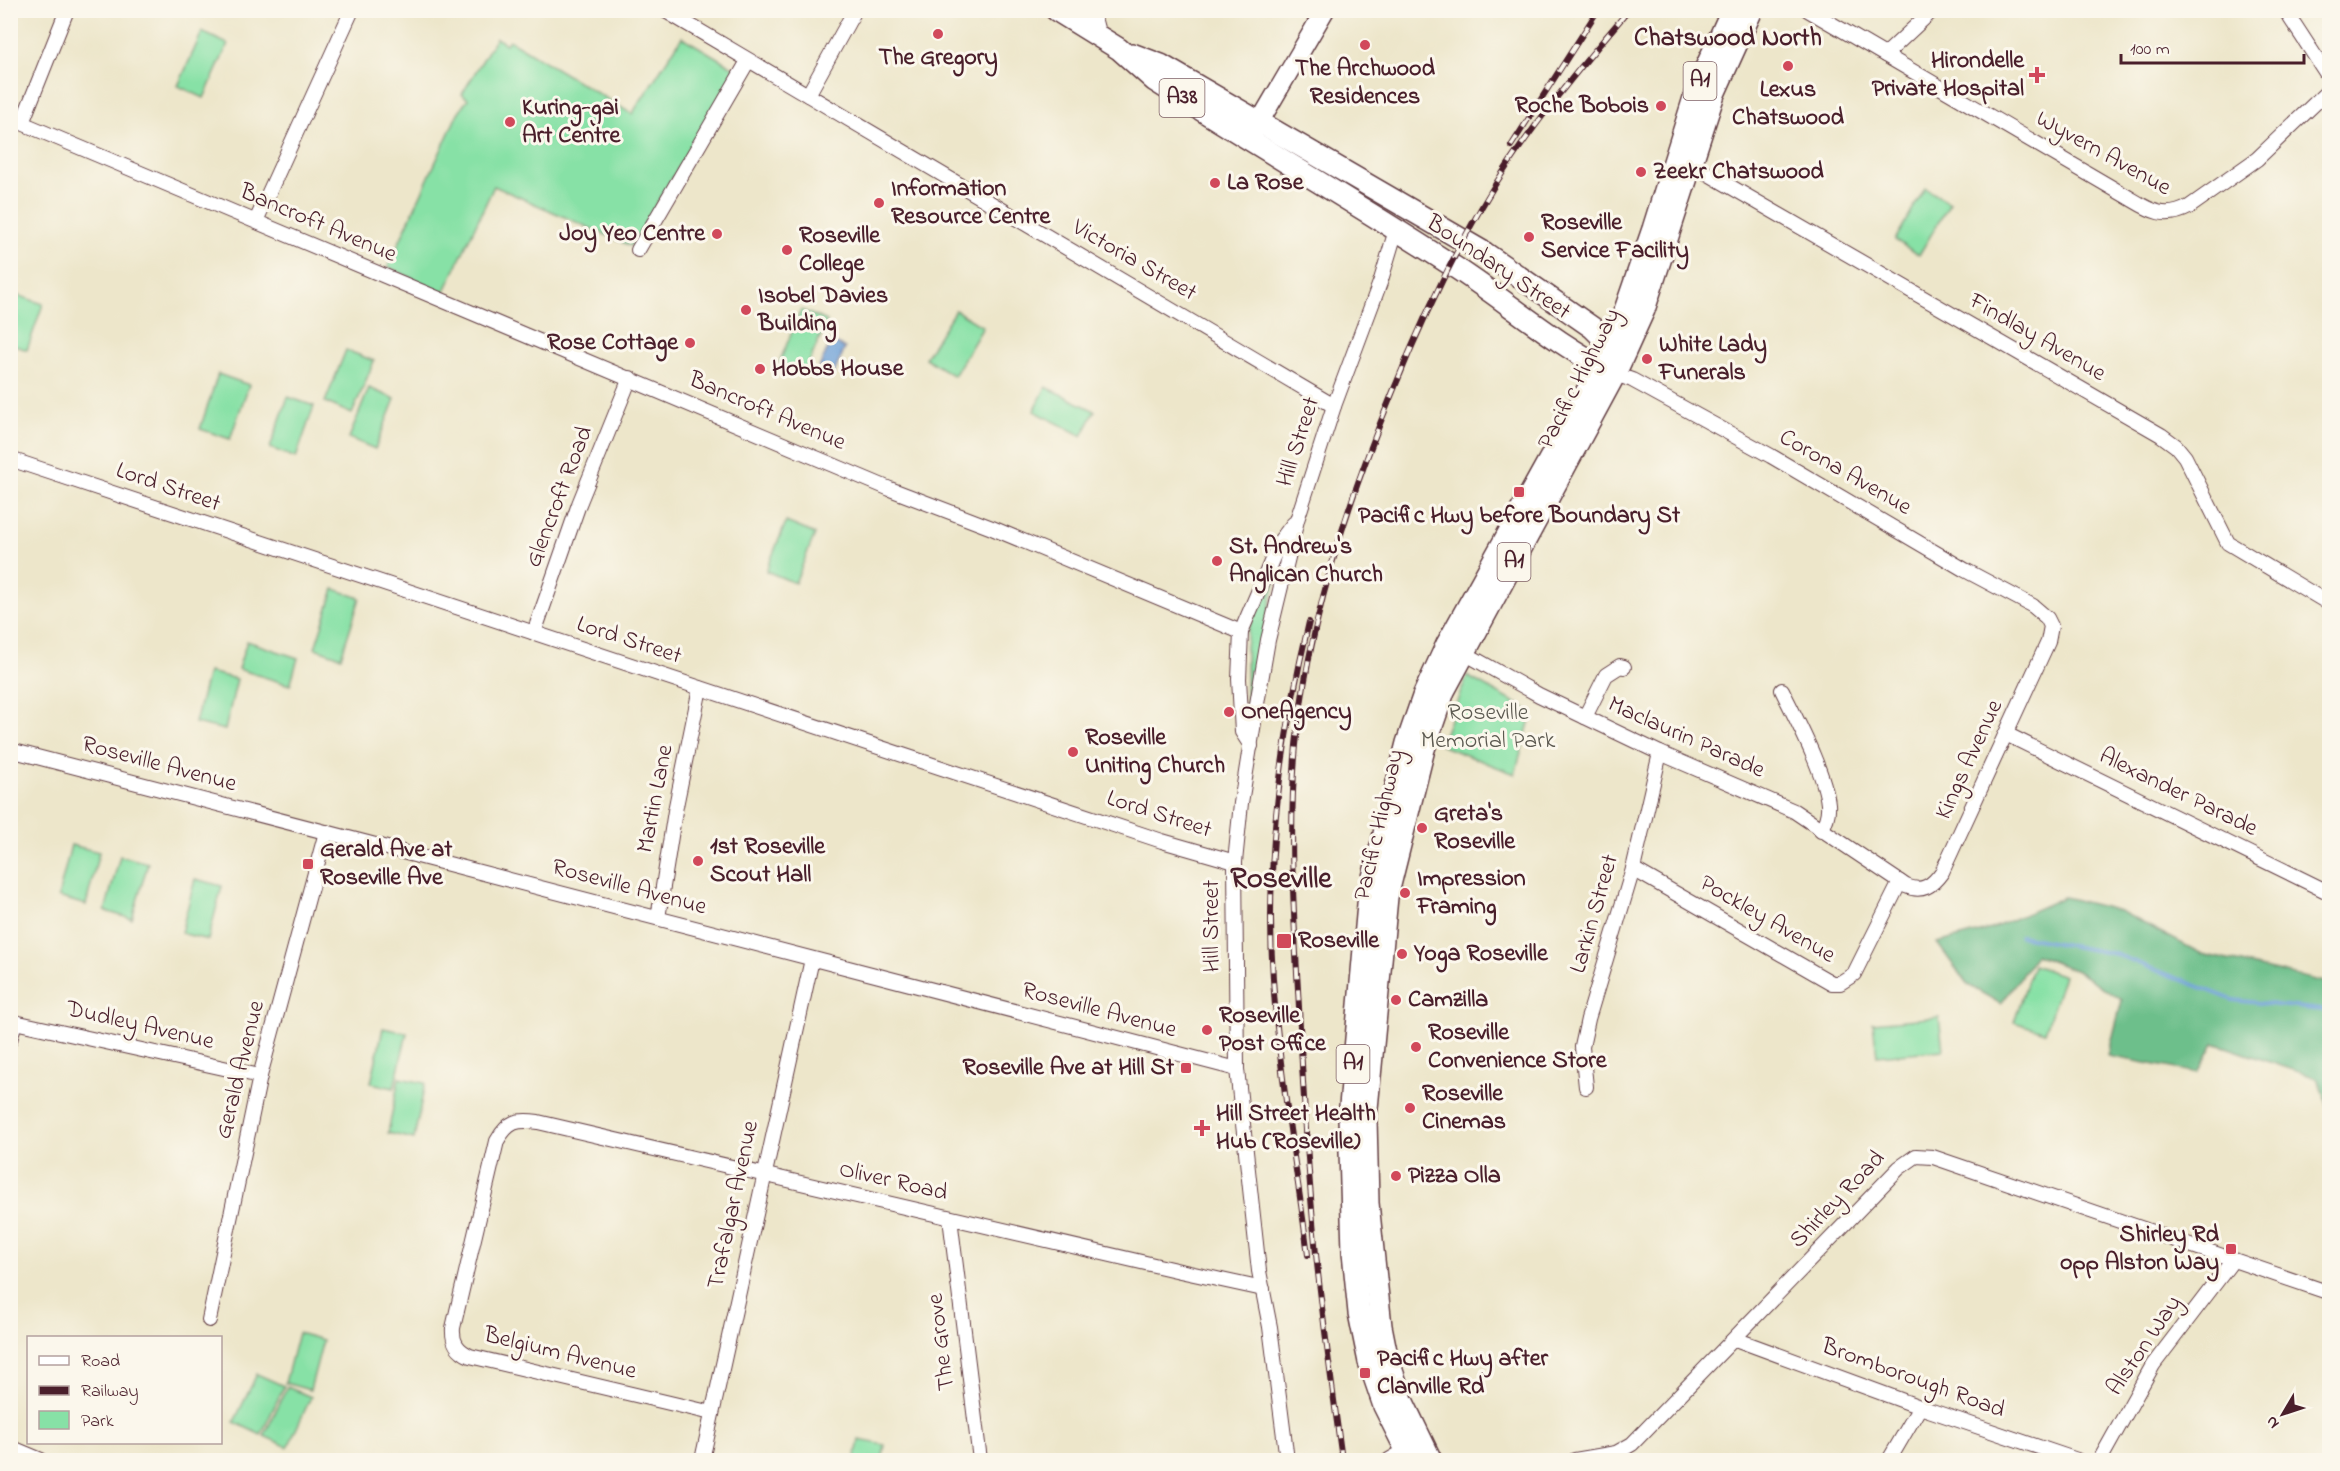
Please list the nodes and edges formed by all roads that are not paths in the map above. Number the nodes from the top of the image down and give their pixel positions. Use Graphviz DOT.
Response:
graph roads {
  1 [pos="67,10"];
  2 [pos="352,10"];
  3 [pos="664,10"];
  4 [pos="855,10"];
  5 [pos="1056,10"];
  6 [pos="1092,10"];
  7 [pos="1325,10"];
  8 [pos="1732,10"];
  9 [pos="1752,10"];
  10 [pos="1808,10"];
  11 [pos="1933,10"];
  12 [pos="2285,10"];
  13 [pos="1099,36"];
  14 [pos="1885,55"];
  15 [pos="748,61"];
  16 [pos="2330,79"];
  17 [pos="2330,89"];
  18 [pos="808,95"];
  19 [pos="16,121"];
  20 [pos="1253,131"];
  21 [pos="1684,160"];
  22 [pos="256,221"];
  23 [pos="1396,230"];
  24 [pos="638,249"];
  25 [pos="1609,344"];
  26 [pos="1607,370"];
  27 [pos="630,378"];
  28 [pos="1334,406"];
  29 [pos="10,459"];
  30 [pos="1297,520"];
  31 [pos="2330,604"];
  32 [pos="2047,618"];
  33 [pos="1241,632"];
  34 [pos="534,633"];
  35 [pos="1456,649"];
  36 [pos="1624,668"];
  37 [pos="700,688"];
  38 [pos="1782,690"];
  39 [pos="1585,717"];
  40 [pos="2006,734"];
  41 [pos="1251,746"];
  42 [pos="10,750"];
  43 [pos="1660,753"];
  44 [pos="1821,831"];
  45 [pos="326,832"];
  46 [pos="1235,862"];
  47 [pos="1633,869"];
  48 [pos="1900,882"];
  49 [pos="2330,893"];
  50 [pos="658,918"];
  51 [pos="812,959"];
  52 [pos="13,1021"];
  53 [pos="10,1040"];
  54 [pos="1237,1069"];
  55 [pos="260,1076"];
  56 [pos="1586,1087"];
  57 [pos="514,1122"];
  58 [pos="764,1176"];
  59 [pos="950,1218"];
  60 [pos="2233,1260"];
  61 [pos="1263,1288"];
  62 [pos="2330,1293"];
  63 [pos="209,1320"];
  64 [pos="1735,1339"];
  65 [pos="1920,1407"];
  66 [pos="712,1413"];
  67 [pos="10,1447"];
  68 [pos="1406,1453"];
  69 [pos="41,1461"];
  70 [pos="702,1461"];
  71 [pos="980,1461"];
  72 [pos="1287,1461"];
  73 [pos="1431,1461"];
  74 [pos="1575,1461"];
  75 [pos="1889,1461"];
  76 [pos="2077,1461"];
  77 [pos="2100,1461"];
  1 -- 19 [label="street"];
  2 -- 22 [label="street"];
  3 -- 15 [label="street, Victoria Street"];
  4 -- 18 [label="street"];
  5 -- 13 [label="highway, Boundary Street / A38"];
  6 -- 13 [label="street"];
  7 -- 20 [label="main road"];
  8 -- 21 [label="highway, Pacific Highway / A1"];
  9 -- 21 [label="highway, Pacific Highway / A1"];
  10 -- 14 [label="street, Wyvern Avenue"];
  11 -- 14 [label="street"];
  12 -- 16 [label="street"];
  13 -- 20 [label="highway, Boundary Street / A38"];
  14 -- 17 [label="street, Wyvern Avenue"];
  15 -- 18 [label="street, Victoria Street"];
  15 -- 24 [label="street"];
  18 -- 28 [label="street, Victoria Street"];
  19 -- 22 [label="street, Bancroft Avenue"];
  20 -- 23 [label="highway, Boundary Street / A38"];
  20 -- 25 [label="highway, Boundary Street / A38"];
  21 -- 25 [label="highway, Pacific Highway / A1"];
  21 -- 26 [label="highway, Pacific Highway / A1"];
  21 -- 31 [label="street, Findlay Avenue"];
  22 -- 27 [label="street, Bancroft Avenue"];
  23 -- 26 [label="highway, Boundary Street / A38"];
  23 -- 28 [label="street, Hill Street"];
  25 -- 26 [label="highway"];
  26 -- 32 [label="street, Corona Avenue"];
  26 -- 35 [label="highway, Pacific Highway / A1"];
  27 -- 33 [label="street, Bancroft Avenue"];
  27 -- 34 [label="street, Glencroft Road"];
  28 -- 30 [label="street, Hill Street"];
  29 -- 34 [label="street, Lord Street"];
  30 -- 33 [label="street"];
  30 -- 41 [label="street, Hill Street"];
  32 -- 40 [label="street, Kings Avenue"];
  33 -- 41 [label="street"];
  34 -- 37 [label="street, Lord Street"];
  35 -- 39 [label="street, Maclaurin Parade"];
  35 -- 68 [label="highway, Pacific Highway / A1"];
  36 -- 39 [label="street"];
  37 -- 46 [label="street, Lord Street"];
  37 -- 50 [label="street, Martin Lane"];
  38 -- 44 [label="street"];
  39 -- 43 [label="street, Maclaurin Parade"];
  40 -- 48 [label="street, Kings Avenue"];
  40 -- 49 [label="street, Alexander Parade"];
  41 -- 46 [label="street, Hill Street"];
  42 -- 45 [label="street, Roseville Avenue"];
  43 -- 44 [label="street, Maclaurin Parade"];
  43 -- 47 [label="street, Larkin Street"];
  44 -- 48 [label="street, Maclaurin Parade"];
  45 -- 50 [label="street, Roseville Avenue"];
  45 -- 55 [label="street, Gerald Avenue"];
  46 -- 54 [label="street, Hill Street"];
  47 -- 48 [label="street, Pockley Avenue"];
  47 -- 56 [label="street, Larkin Street"];
  50 -- 51 [label="street, Roseville Avenue"];
  51 -- 54 [label="street, Roseville Avenue"];
  51 -- 58 [label="street, Trafalgar Avenue"];
  52 -- 53 [label="street"];
  52 -- 55 [label="street, Dudley Avenue"];
  54 -- 61 [label="street, Hill Street"];
  55 -- 63 [label="street, Gerald Avenue"];
  57 -- 58 [label="street, Oliver Road"];
  57 -- 66 [label="street, Belgium Avenue"];
  58 -- 59 [label="street, Oliver Road"];
  58 -- 66 [label="street, Trafalgar Avenue"];
  59 -- 61 [label="street, Oliver Road"];
  59 -- 71 [label="street, The Grove"];
  60 -- 62 [label="street, Shirley Road"];
  60 -- 64 [label="street, Shirley Road"];
  60 -- 77 [label="street, Alston Way"];
  61 -- 72 [label="street, Hill Street"];
  64 -- 65 [label="street, Bromborough Road"];
  64 -- 74 [label="street, Shirley Road"];
  65 -- 75 [label="street"];
  65 -- 76 [label="street, Bromborough Road"];
  66 -- 70 [label="street, Trafalgar Avenue"];
  67 -- 69 [label="street"];
  68 -- 73 [label="highway, Pacific Highway / A1"];
}
